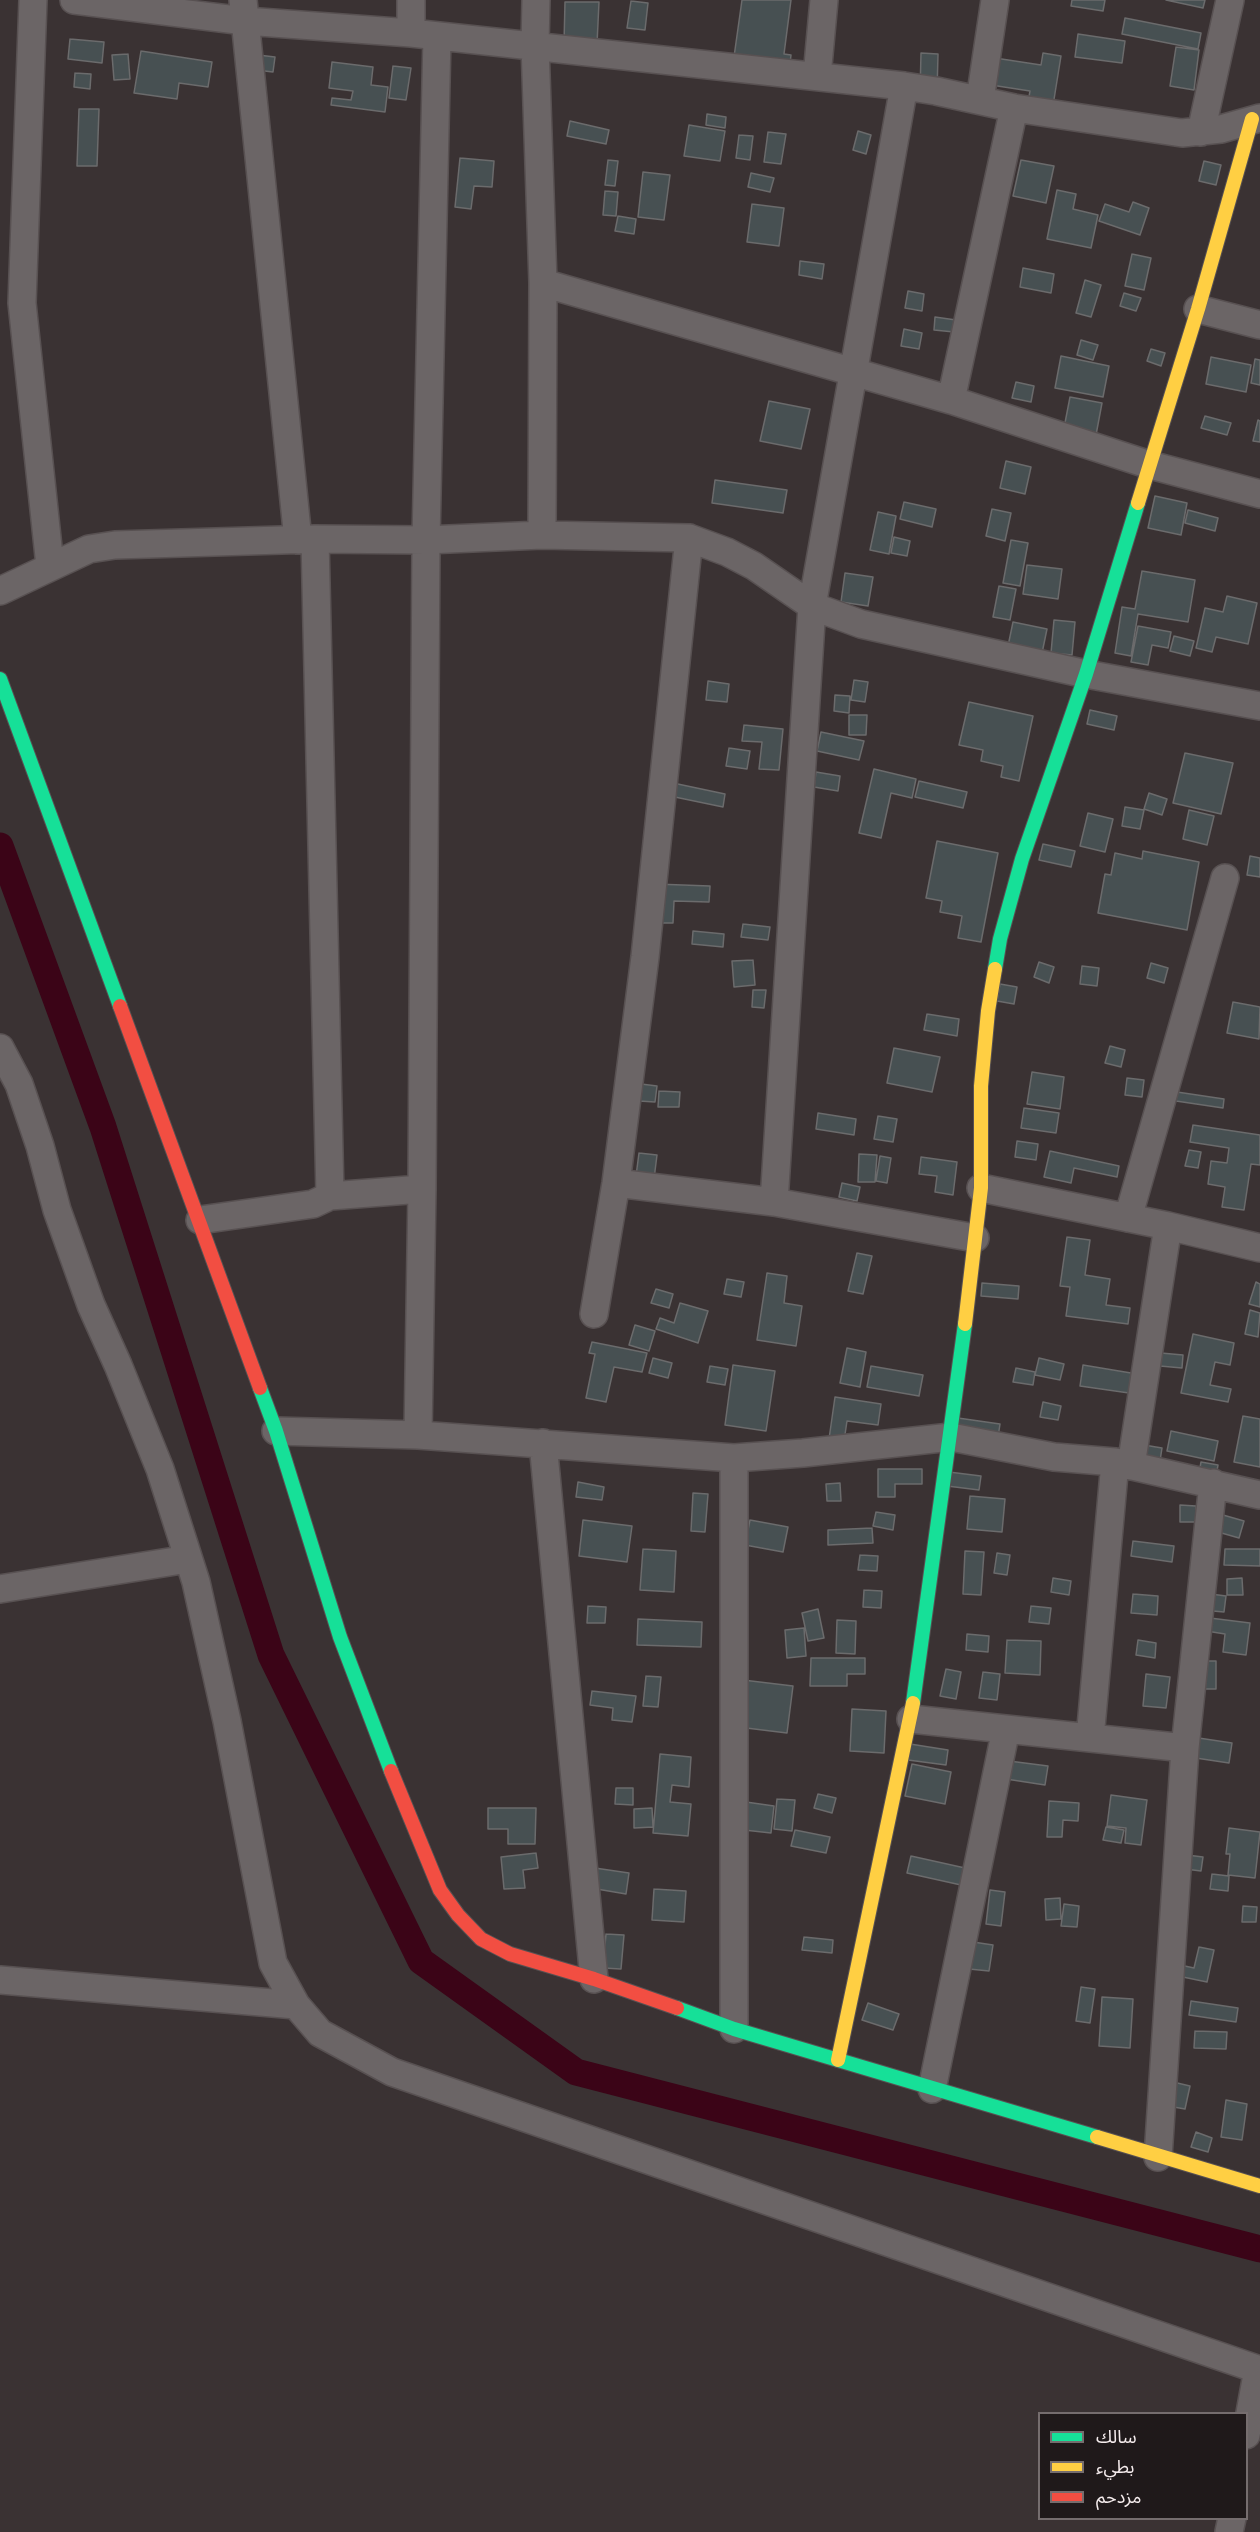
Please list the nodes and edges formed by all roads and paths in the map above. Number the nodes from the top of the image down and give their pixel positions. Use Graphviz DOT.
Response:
graph roads {
  1 [pos="33,0"];
  2 [pos="74,0"];
  3 [pos="411,0"];
  4 [pos="536,0"];
  5 [pos="824,0"];
  6 [pos="994,0"];
  7 [pos="1230,0"];
  8 [pos="244,10"];
  9 [pos="424,35"];
  10 [pos="535,45"];
  11 [pos="817,76"];
  12 [pos="904,86"];
  13 [pos="980,100"];
  14 [pos="1014,108"];
  15 [pos="1256,118"];
  16 [pos="1201,132"];
  17 [pos="543,282"];
  18 [pos="11,304"];
  19 [pos="1198,309"];
  20 [pos="1260,325"];
  21 [pos="853,370"];
  22 [pos="951,400"];
  23 [pos="1150,465"];
  24 [pos="1260,494"];
  25 [pos="542,535"];
  26 [pos="689,538"];
  27 [pos="306,539"];
  28 [pos="426,540"];
  29 [pos="50,566"];
  30 [pos="0,591"];
  31 [pos="812,606"];
  32 [pos="1086,674"];
  33 [pos="0,679"];
  34 [pos="1260,706"];
  35 [pos="1225,878"];
  36 [pos="0,1048"];
  37 [pos="616,1183"];
  38 [pos="981,1188"];
  39 [pos="422,1189"];
  40 [pos="330,1196"];
  41 [pos="774,1202"];
  42 [pos="1128,1218"];
  43 [pos="200,1220"];
  44 [pos="1168,1226"];
  45 [pos="975,1238"];
  46 [pos="1260,1248"];
  47 [pos="594,1314"];
  48 [pos="276,1431"];
  49 [pos="418,1434"];
  50 [pos="951,1437"];
  51 [pos="543,1443"];
  52 [pos="734,1458"];
  53 [pos="1123,1464"];
  54 [pos="1213,1483"];
  55 [pos="1260,1495"];
  56 [pos="188,1559"];
  57 [pos="0,1589"];
  58 [pos="911,1719"];
  59 [pos="1006,1729"];
  60 [pos="1090,1738"];
  61 [pos="1185,1748"];
  62 [pos="594,1979"];
  63 [pos="0,1980"];
  64 [pos="296,2005"];
  65 [pos="734,2029"];
  66 [pos="838,2060"];
  67 [pos="932,2089"];
  68 [pos="1158,2157"];
  69 [pos="1260,2186"];
  70 [pos="1259,2370"];
  71 [pos="1248,2425"];
  1 -- 18 [label="street"];
  2 -- 8 [label="street"];
  3 -- 9 [label="street"];
  4 -- 10 [label="street"];
  5 -- 11 [label="street"];
  6 -- 13 [label="street"];
  7 -- 16 [label="street"];
  8 -- 9 [label="street"];
  8 -- 27 [label="street"];
  9 -- 10 [label="street"];
  9 -- 28 [label="street"];
  10 -- 11 [label="street"];
  10 -- 17 [label="street"];
  11 -- 12 [label="street"];
  12 -- 13 [label="street"];
  12 -- 21 [label="street"];
  13 -- 14 [label="street"];
  14 -- 16 [label="street"];
  14 -- 22 [label="street"];
  15 -- 16 [label="street"];
  15 -- 19 [label="street"];
  17 -- 21 [label="street"];
  17 -- 25 [label="street"];
  18 -- 29 [label="street"];
  19 -- 20 [label="street"];
  19 -- 23 [label="street"];
  21 -- 22 [label="street"];
  21 -- 31 [label="street"];
  22 -- 23 [label="street"];
  23 -- 24 [label="street"];
  23 -- 32 [label="street"];
  25 -- 26 [label="street"];
  25 -- 28 [label="street"];
  26 -- 31 [label="street"];
  26 -- 37 [label="street"];
  27 -- 28 [label="street"];
  27 -- 29 [label="street"];
  27 -- 40 [label="street"];
  28 -- 39 [label="street"];
  29 -- 30 [label="street"];
  31 -- 32 [label="street"];
  31 -- 41 [label="street"];
  32 -- 34 [label="street"];
  32 -- 38 [label="street"];
  33 -- 43 [label="street"];
  35 -- 42 [label="street"];
  36 -- 56 [label="street"];
  37 -- 41 [label="street"];
  37 -- 47 [label="street"];
  38 -- 42 [label="street"];
  38 -- 45 [label="street"];
  39 -- 40 [label="street"];
  39 -- 49 [label="street"];
  40 -- 43 [label="street"];
  41 -- 45 [label="street"];
  42 -- 44 [label="street"];
  43 -- 48 [label="street"];
  44 -- 46 [label="street"];
  44 -- 53 [label="street"];
  45 -- 50 [label="street"];
  48 -- 49 [label="street"];
  48 -- 62 [label="street"];
  49 -- 51 [label="street"];
  50 -- 52 [label="street"];
  50 -- 53 [label="street"];
  50 -- 58 [label="street"];
  51 -- 52 [label="street"];
  51 -- 62 [label="street"];
  52 -- 65 [label="street"];
  53 -- 54 [label="street"];
  53 -- 60 [label="street"];
  54 -- 55 [label="street"];
  54 -- 61 [label="street"];
  56 -- 57 [label="street"];
  56 -- 64 [label="street"];
  58 -- 59 [label="street"];
  58 -- 66 [label="street"];
  59 -- 60 [label="street"];
  59 -- 67 [label="street"];
  60 -- 61 [label="street"];
  61 -- 68 [label="street"];
  62 -- 65 [label="street"];
  63 -- 64 [label="street"];
  64 -- 70 [label="street"];
  65 -- 66 [label="street"];
  66 -- 67 [label="street"];
  67 -- 68 [label="street"];
  68 -- 69 [label="street"];
  70 -- 71 [label="street"];
}
